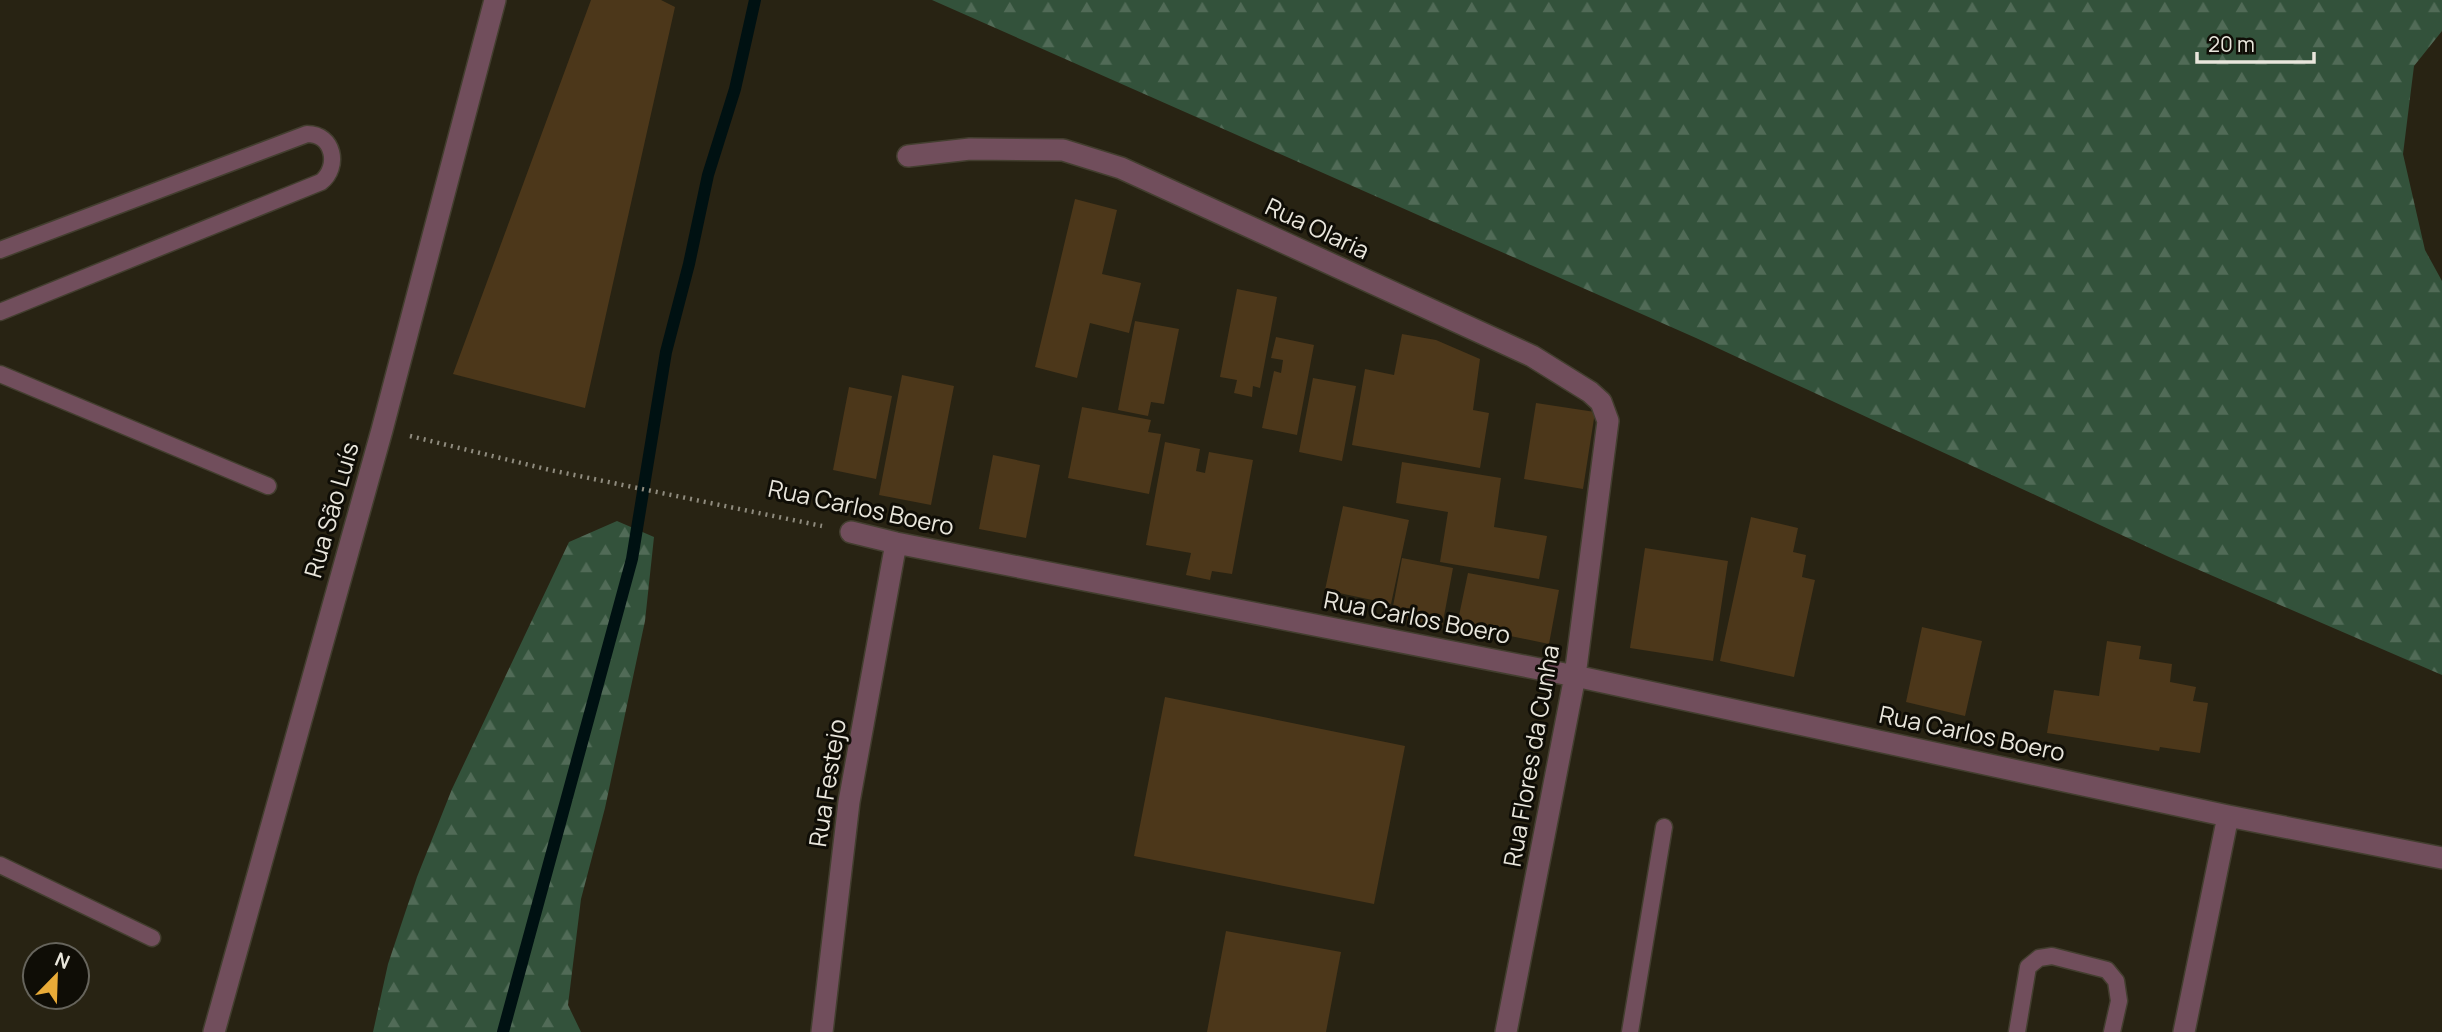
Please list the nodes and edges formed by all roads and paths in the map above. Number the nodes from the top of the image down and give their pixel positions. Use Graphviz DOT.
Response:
graph roads {
  1 [pos="495,0"];
  2 [pos="908,156"];
  3 [pos="0,250"];
  4 [pos="0,312"];
  5 [pos="0,374"];
  6 [pos="382,430"];
  7 [pos="268,486"];
  8 [pos="1598,489"];
  9 [pos="851,531"];
  10 [pos="896,543"];
  11 [pos="1576,676"];
  12 [pos="2228,816"];
  13 [pos="1664,827"];
  14 [pos="2442,858"];
  15 [pos="0,865"];
  16 [pos="152,938"];
  17 [pos="214,1032"];
  18 [pos="822,1032"];
  19 [pos="1506,1032"];
  20 [pos="1630,1032"];
  21 [pos="2017,1032"];
  22 [pos="2112,1032"];
  23 [pos="2185,1032"];
  1 -- 6 [label="street, Rua São Luís"];
  2 -- 8 [label="street, Rua Olaria"];
  3 -- 4 [label="lane"];
  5 -- 7 [label="lane"];
  6 -- 9 [label="path, Rua Carlos Boero"];
  6 -- 17 [label="street, Rua São Luís"];
  8 -- 11 [label="street, Rua Flores da Cunha"];
  9 -- 10 [label="street, Rua Carlos Boero"];
  10 -- 11 [label="street, Rua Carlos Boero"];
  10 -- 18 [label="street, Rua Festejo"];
  11 -- 12 [label="street, Rua Carlos Boero"];
  11 -- 19 [label="street, Rua Flores da Cunha"];
  12 -- 14 [label="street, Rua Carlos Boero"];
  12 -- 23 [label="street"];
  13 -- 20 [label="lane"];
  15 -- 16 [label="lane"];
  21 -- 22 [label="lane"];
}
